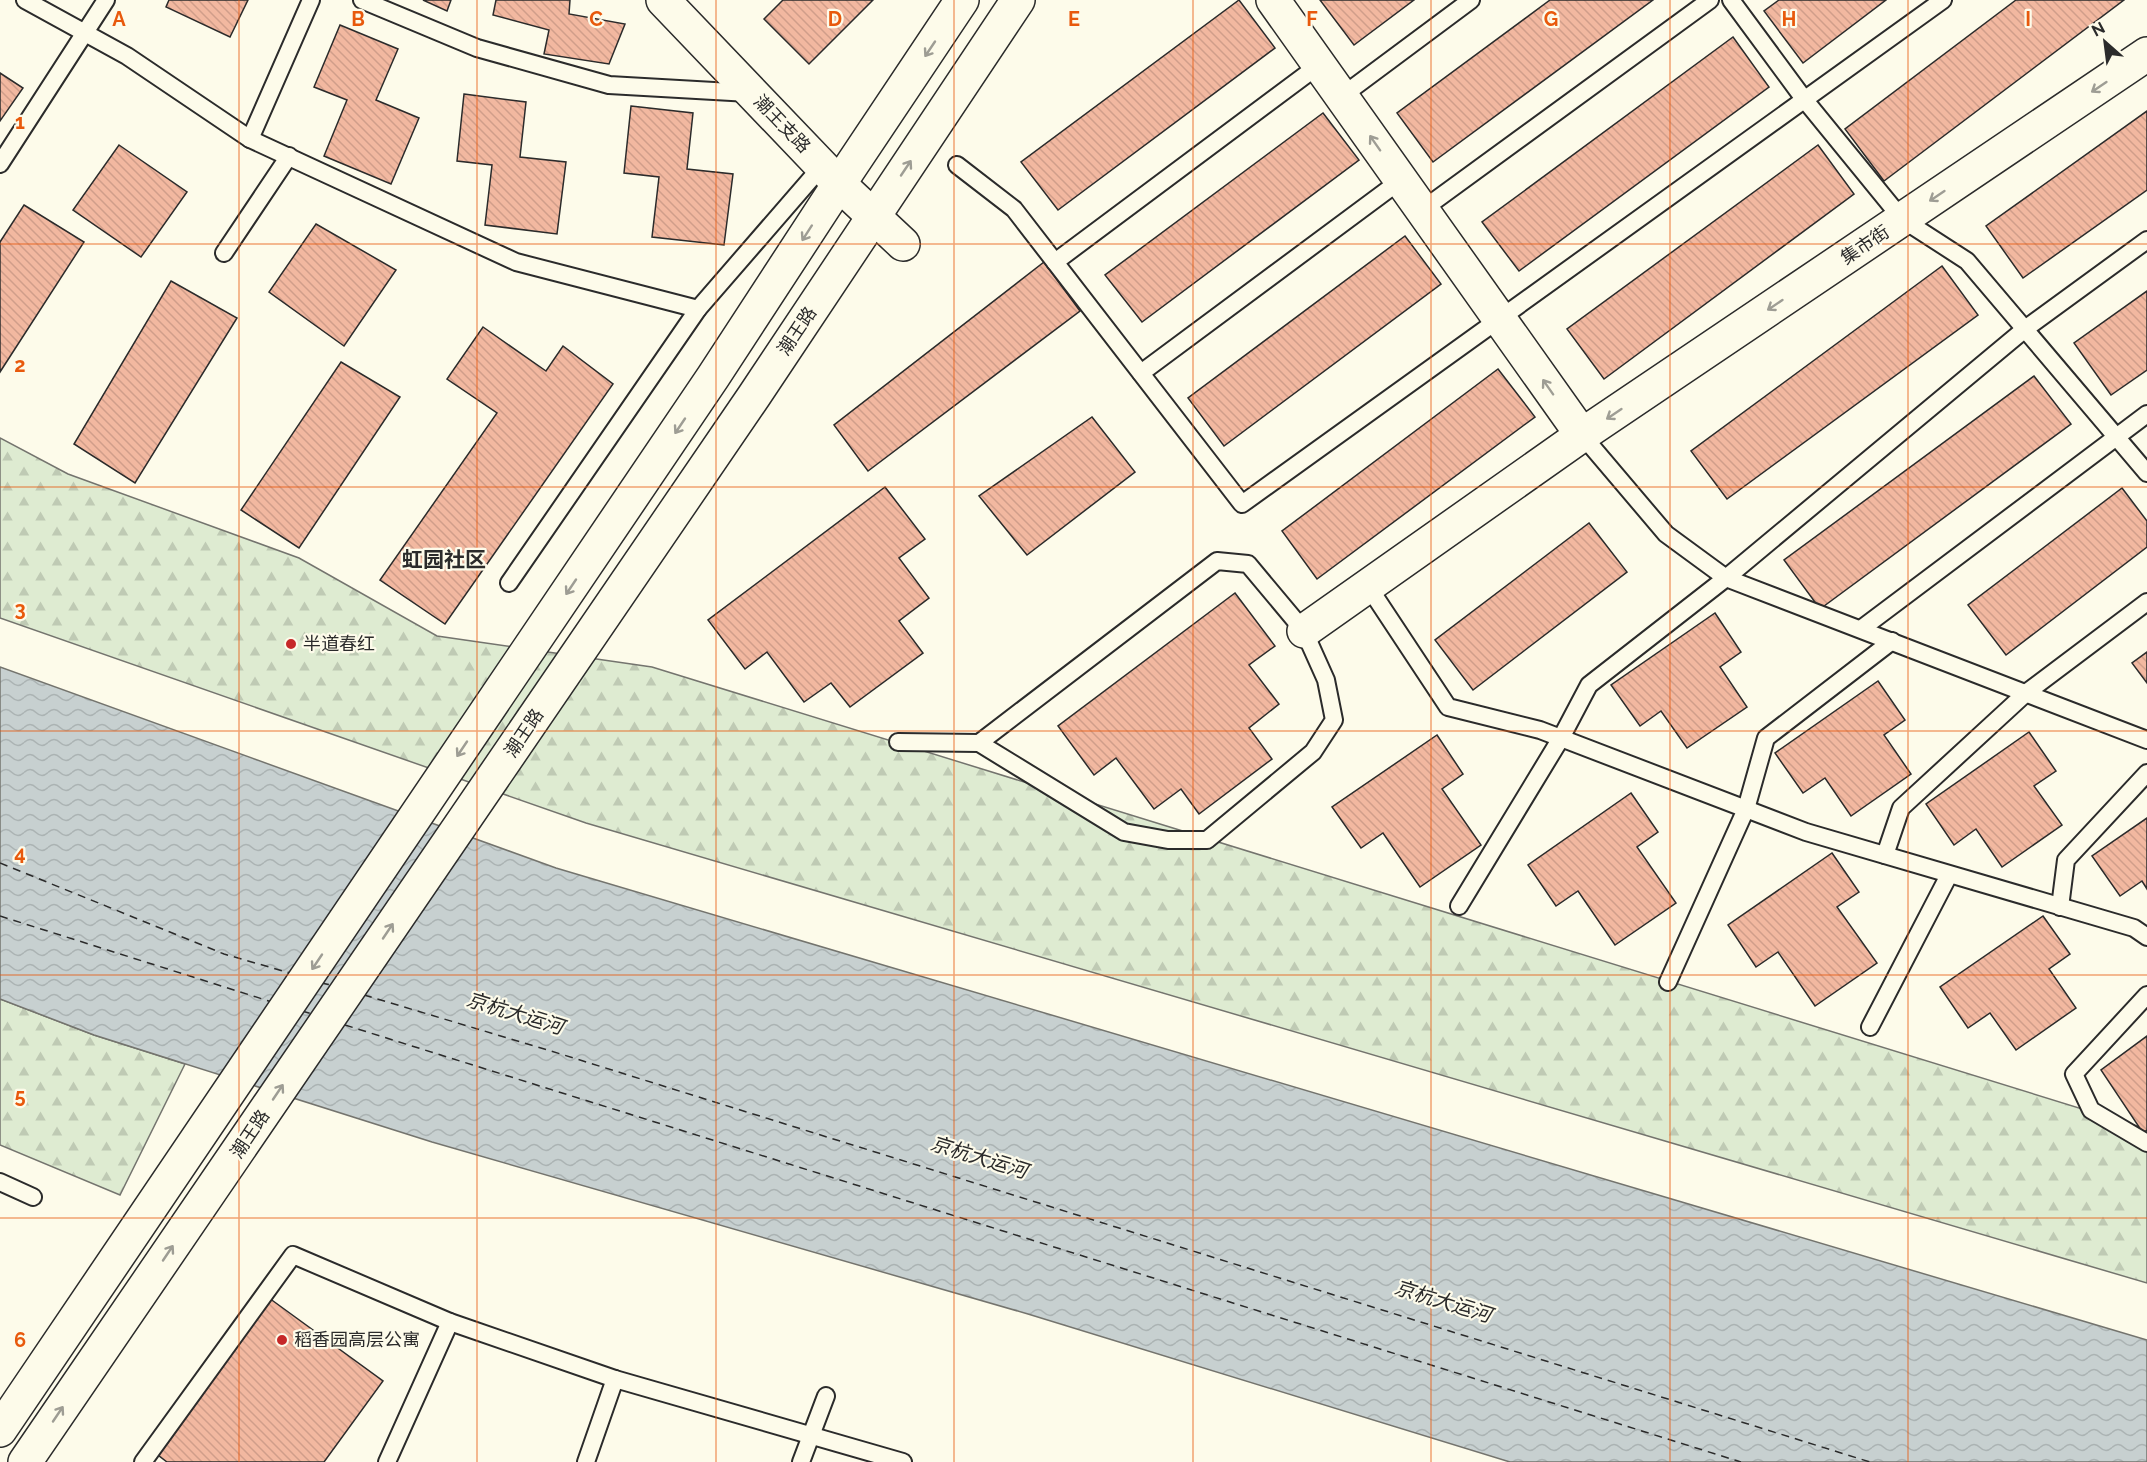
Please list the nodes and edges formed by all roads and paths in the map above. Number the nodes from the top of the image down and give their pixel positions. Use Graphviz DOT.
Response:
graph roads {
  1 [pos="25,0"];
  2 [pos="106,0"];
  3 [pos="311,0"];
  4 [pos="362,0"];
  5 [pos="663,0"];
  6 [pos="962,0"];
  7 [pos="1018,0"];
  8 [pos="1273,0"];
  9 [pos="1471,0"];
  10 [pos="1710,0"];
  11 [pos="1731,0"];
  12 [pos="1943,0"];
  13 [pos="85,33"];
  14 [pos="2147,54"];
  15 [pos="1319,65"];
  16 [pos="753,93"];
  17 [pos="1341,96"];
  18 [pos="1804,99"];
  19 [pos="250,139"];
  20 [pos="289,156"];
  21 [pos="0,164"];
  22 [pos="957,165"];
  23 [pos="831,175"];
  24 [pos="1401,180"];
  25 [pos="1422,210"];
  26 [pos="873,216"];
  27 [pos="1902,219"];
  28 [pos="2147,240"];
  29 [pos="903,244"];
  30 [pos="224,253"];
  31 [pos="1055,262"];
  32 [pos="698,309"];
  33 [pos="1499,318"];
  34 [pos="2025,329"];
  35 [pos="1142,373"];
  36 [pos="2147,414"];
  37 [pos="1582,435"];
  38 [pos="2116,437"];
  39 [pos="2147,473"];
  40 [pos="1726,578"];
  41 [pos="509,583"];
  42 [pos="1368,586"];
  43 [pos="2147,602"];
  44 [pos="1861,630"];
  45 [pos="1304,631"];
  46 [pos="1892,641"];
  47 [pos="2026,693"];
  48 [pos="1561,738"];
  49 [pos="2147,740"];
  50 [pos="898,742"];
  51 [pos="979,743"];
  52 [pos="2147,773"];
  53 [pos="1746,809"];
  54 [pos="1885,855"];
  55 [pos="1949,875"];
  56 [pos="1459,906"];
  57 [pos="2060,907"];
  58 [pos="2147,937"];
  59 [pos="1668,982"];
  60 [pos="2147,995"];
  61 [pos="1870,1027"];
  62 [pos="2147,1143"];
  63 [pos="0,1182"];
  64 [pos="33,1197"];
  65 [pos="450,1322"];
  66 [pos="615,1379"];
  67 [pos="826,1396"];
  68 [pos="0,1430"];
  69 [pos="811,1435"];
  70 [pos="25,1462"];
  71 [pos="143,1462"];
  72 [pos="387,1462"];
  73 [pos="586,1462"];
  74 [pos="801,1462"];
  75 [pos="903,1462"];
  1 -- 13 [label="lane"];
  2 -- 13 [label="lane"];
  3 -- 19 [label="lane"];
  4 -- 16 [label="lane"];
  5 -- 16 [label="main road, 潮王支路"];
  6 -- 23 [label="main road, one-way"];
  26 -- 7 [label="main road, 潮王路, one-way"];
  8 -- 15 [label="main road"];
  9 -- 17 [label="lane"];
  10 -- 25 [label="lane"];
  11 -- 18 [label="lane"];
  12 -- 18 [label="lane"];
  13 -- 19 [label="lane"];
  13 -- 21 [label="lane"];
  14 -- 27 [label="main road, 集市街, one-way"];
  15 -- 17 [label="main road"];
  15 -- 31 [label="lane"];
  16 -- 23 [label="main road, 潮王支路"];
  24 -- 17 [label="main road, one-way"];
  18 -- 27 [label="lane"];
  18 -- 33 [label="lane"];
  19 -- 20 [label="lane"];
  20 -- 30 [label="lane"];
  20 -- 32 [label="lane"];
  22 -- 31 [label="lane"];
  23 -- 26 [label="main road, 潮王支路"];
  23 -- 32 [label="lane"];
  23 -- 68 [label="main road, one-way"];
  24 -- 25 [label="main road"];
  24 -- 35 [label="lane"];
  25 -- 33 [label="main road"];
  26 -- 29 [label="main road, 潮王支路"];
  70 -- 26 [label="main road, 潮王路, one-way"];
  27 -- 34 [label="lane"];
  27 -- 37 [label="main road, 集市街, one-way"];
  28 -- 34 [label="lane"];
  31 -- 35 [label="lane"];
  32 -- 41 [label="lane"];
  33 -- 35 [label="lane"];
  37 -- 33 [label="main road, one-way"];
  34 -- 38 [label="lane"];
  34 -- 40 [label="lane"];
  36 -- 38 [label="lane"];
  37 -- 40 [label="lane"];
  37 -- 42 [label="main road, 集市街"];
  38 -- 39 [label="lane"];
  38 -- 44 [label="lane"];
  40 -- 44 [label="lane"];
  40 -- 48 [label="lane"];
  42 -- 45 [label="main road, 集市街"];
  42 -- 48 [label="lane"];
  43 -- 47 [label="lane"];
  44 -- 46 [label="lane"];
  45 -- 51 [label="lane"];
  45 -- 51 [label="lane"];
  46 -- 47 [label="lane"];
  46 -- 53 [label="lane"];
  47 -- 49 [label="lane"];
  47 -- 54 [label="lane"];
  48 -- 53 [label="lane"];
  48 -- 56 [label="lane"];
  50 -- 51 [label="lane"];
  52 -- 57 [label="lane"];
  53 -- 54 [label="lane"];
  53 -- 59 [label="lane"];
  54 -- 55 [label="lane"];
  55 -- 57 [label="lane"];
  55 -- 61 [label="lane"];
  57 -- 58 [label="lane"];
  60 -- 62 [label="lane"];
  63 -- 64 [label="lane"];
  65 -- 66 [label="lane"];
  65 -- 71 [label="lane"];
  65 -- 72 [label="lane"];
  66 -- 69 [label="lane"];
  66 -- 73 [label="lane"];
  67 -- 69 [label="lane"];
  69 -- 74 [label="lane"];
  69 -- 75 [label="lane"];
}
